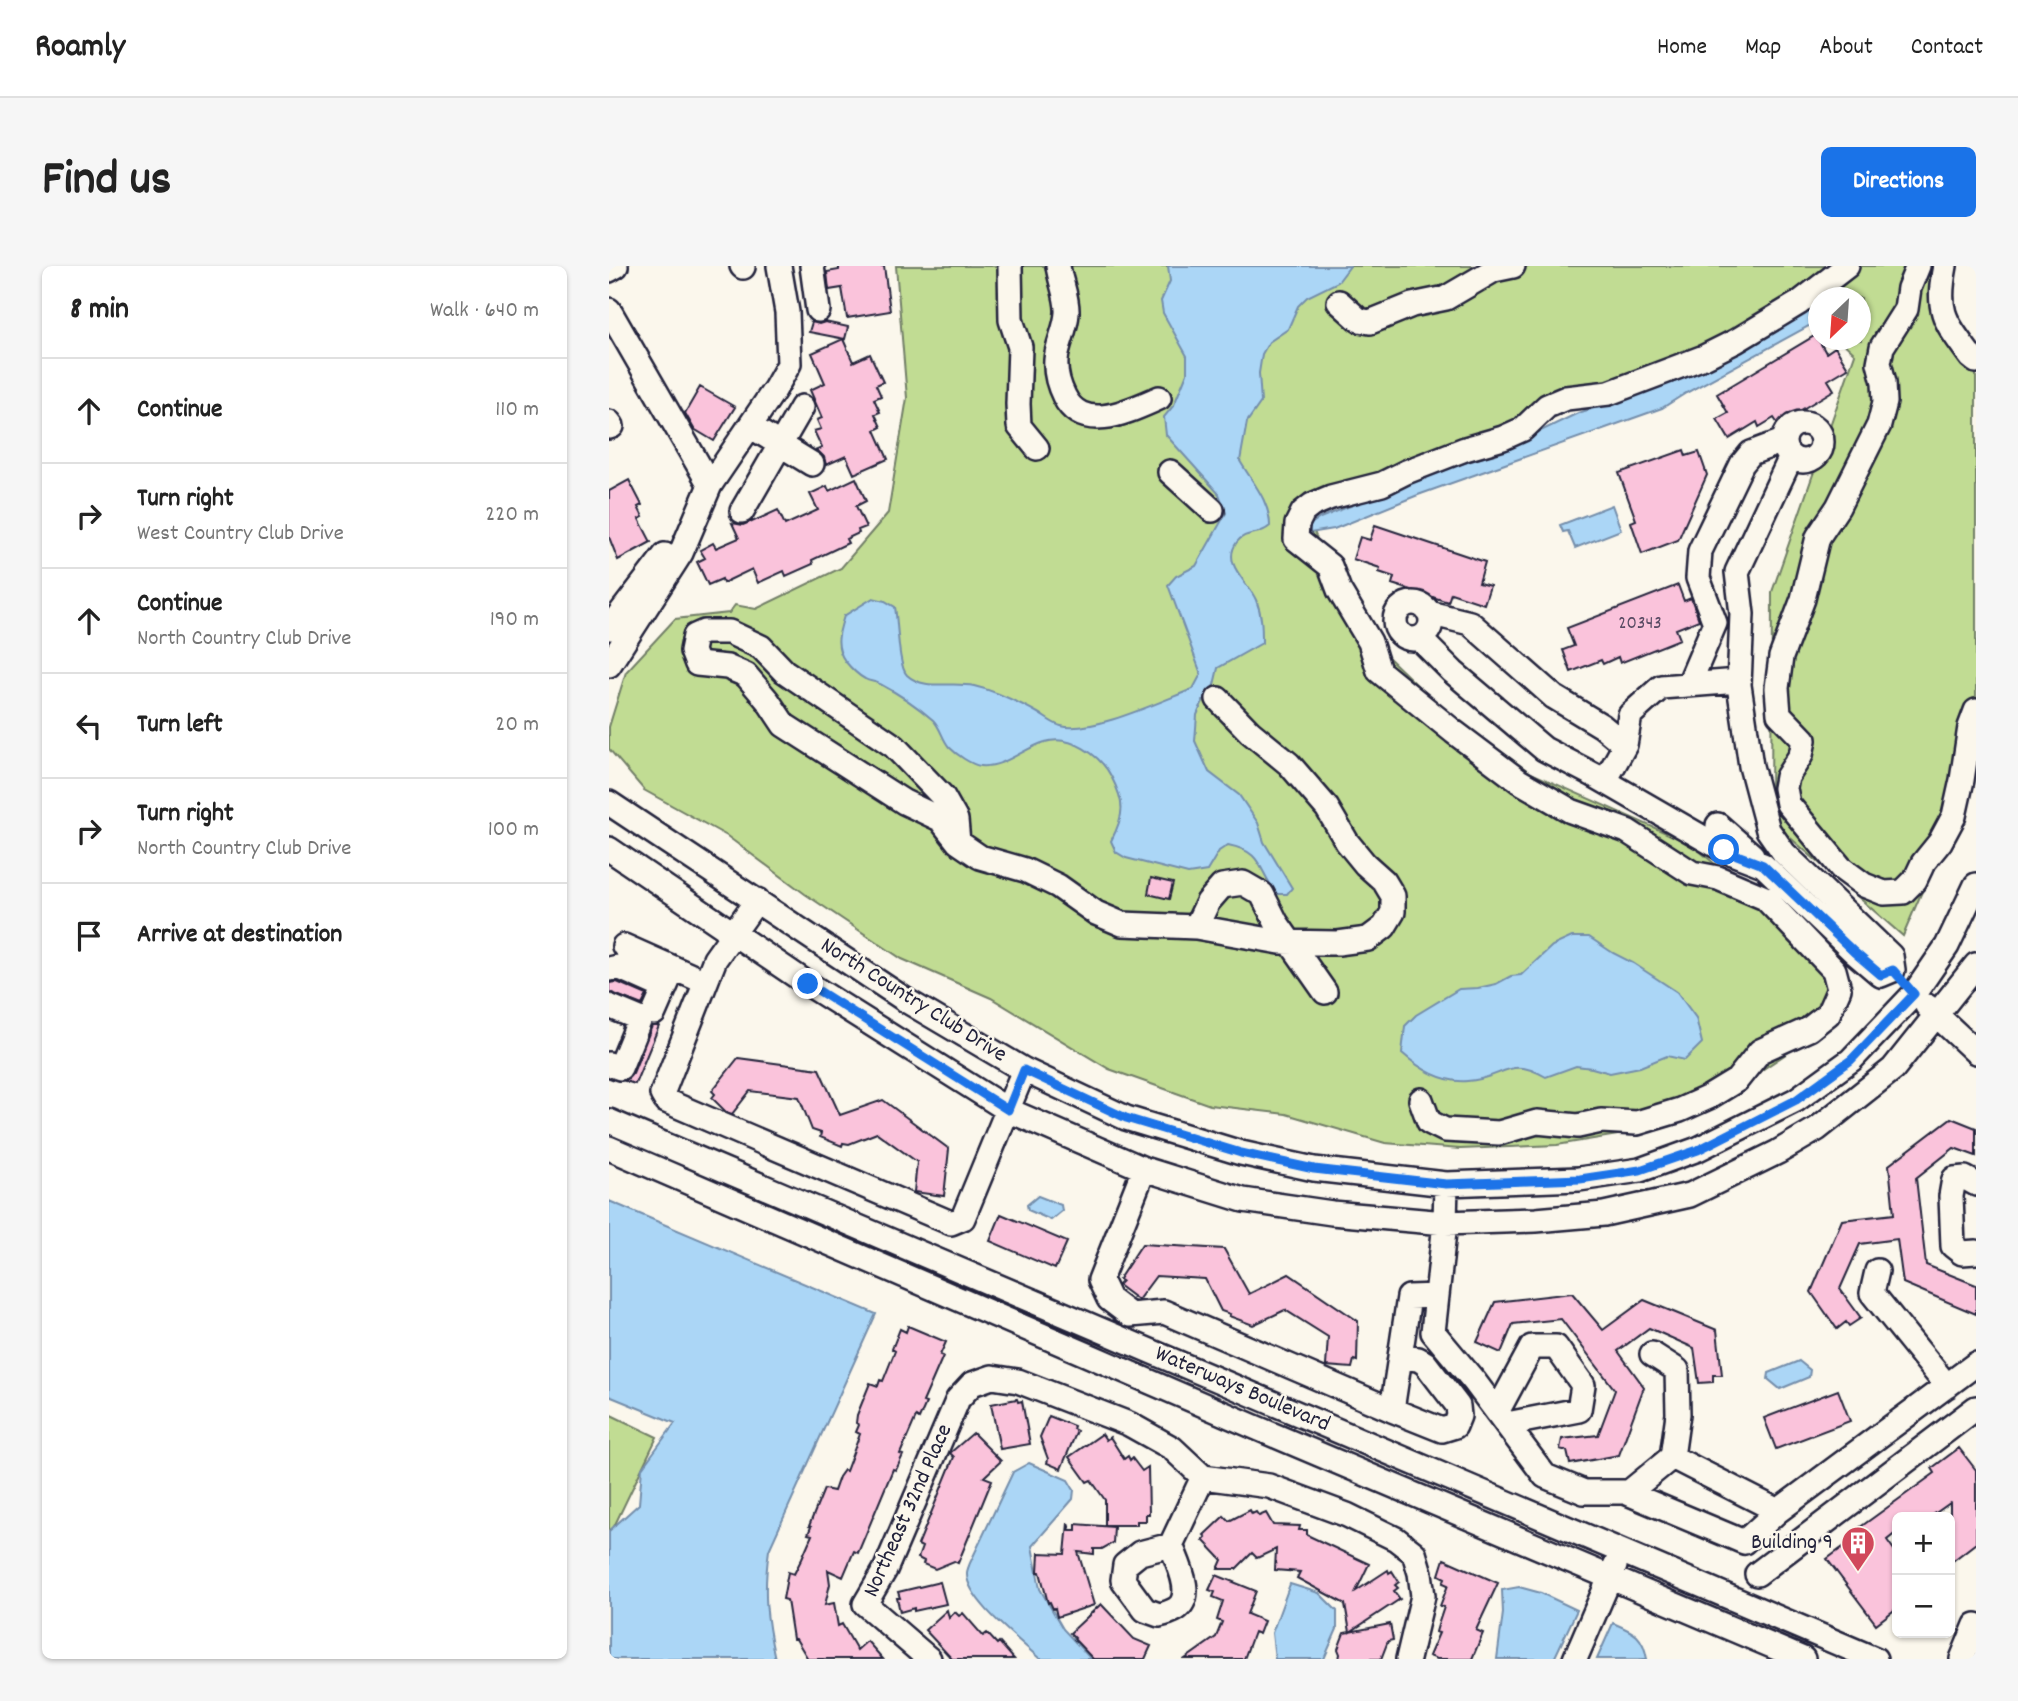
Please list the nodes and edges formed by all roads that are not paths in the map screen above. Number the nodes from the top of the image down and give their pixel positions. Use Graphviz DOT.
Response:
graph roads {
  1 [pos="615,266"];
  2 [pos="779,266"];
  3 [pos="812,266"];
  4 [pos="1010,266"];
  5 [pos="1058,266"];
  6 [pos="1513,266"];
  7 [pos="1847,266"];
  8 [pos="1918,266"];
  9 [pos="1945,266"];
  10 [pos="609,270"];
  11 [pos="1339,302"];
  12 [pos="609,310"];
  13 [pos="818,310"];
  14 [pos="1976,360"];
  15 [pos="1159,398"];
  16 [pos="802,407"];
  17 [pos="609,422"];
  18 [pos="750,426"];
  19 [pos="609,427"];
  20 [pos="781,445"];
  21 [pos="1037,448"];
  22 [pos="812,464"];
  23 [pos="1170,472"];
  24 [pos="710,485"];
  25 [pos="1212,510"];
  26 [pos="742,511"];
  27 [pos="698,515"];
  28 [pos="1429,613"];
  29 [pos="609,628"];
  30 [pos="1419,638"];
  31 [pos="609,665"];
  32 [pos="1739,681"];
  33 [pos="1689,684"];
  34 [pos="1218,699"];
  35 [pos="1976,711"];
  36 [pos="1625,745"];
  37 [pos="1605,781"];
  38 [pos="1744,802"];
  39 [pos="609,803"];
  40 [pos="1717,825"];
  41 [pos="1766,832"];
  42 [pos="958,842"];
  43 [pos="609,849"];
  44 [pos="1749,857"];
  45 [pos="1976,885"];
  46 [pos="757,900"];
  47 [pos="1196,927"];
  48 [pos="733,932"];
  49 [pos="1290,942"];
  50 [pos="624,946"];
  51 [pos="1976,965"];
  52 [pos="609,969"];
  53 [pos="1893,970"];
  54 [pos="670,978"];
  55 [pos="705,982"];
  56 [pos="1325,992"];
  57 [pos="1914,994"];
  58 [pos="609,1006"];
  59 [pos="654,1013"];
  60 [pos="1937,1015"];
  61 [pos="1976,1052"];
  62 [pos="609,1064"];
  63 [pos="1024,1070"];
  64 [pos="1421,1100"];
  65 [pos="1008,1110"];
  66 [pos="609,1121"];
  67 [pos="609,1148"];
  68 [pos="1144,1169"];
  69 [pos="1446,1184"];
  70 [pos="1976,1184"];
  71 [pos="1445,1223"];
  72 [pos="1976,1252"];
  73 [pos="1877,1271"];
  74 [pos="1437,1296"];
  75 [pos="1652,1354"];
  76 [pos="1400,1357"];
  77 [pos="1976,1364"];
  78 [pos="1947,1386"];
  79 [pos="1976,1408"];
  80 [pos="1392,1410"];
  81 [pos="1672,1457"];
  82 [pos="1203,1477"];
  83 [pos="1628,1493"];
  84 [pos="1778,1511"];
  85 [pos="1171,1545"];
  86 [pos="1622,1550"];
  87 [pos="1757,1574"];
  88 [pos="1611,1578"];
  89 [pos="1976,1625"];
  90 [pos="929,1659"];
  91 [pos="1408,1659"];
  92 [pos="1575,1659"];
  93 [pos="1803,1659"];
  94 [pos="1875,1659"];
  95 [pos="1962,1659"];
  1 -- 10 [label="street"];
  2 -- 18 [label="street"];
  3 -- 13 [label="street"];
  4 -- 21 [label="street"];
  5 -- 15 [label="street"];
  6 -- 11 [label="street"];
  7 -- 64 [label="street"];
  8 -- 35 [label="street"];
  9 -- 14 [label="street"];
  12 -- 24 [label="street"];
  16 -- 20 [label="street"];
  17 -- 19 [label="street"];
  18 -- 20 [label="street"];
  18 -- 24 [label="street"];
  20 -- 22 [label="street"];
  20 -- 26 [label="street"];
  23 -- 25 [label="street"];
  24 -- 27 [label="street"];
  27 -- 29 [label="street"];
  27 -- 31 [label="street"];
  28 -- 30 [label="street"];
  28 -- 30 [label="street"];
  28 -- 36 [label="street"];
  30 -- 37 [label="street"];
  32 -- 33 [label="street"];
  32 -- 33 [label="street"];
  32 -- 41 [label="street"];
  33 -- 36 [label="street"];
  34 -- 49 [label="street"];
  36 -- 37 [label="street"];
  37 -- 44 [label="street"];
  38 -- 41 [label="street"];
  39 -- 46 [label="street, North Country Club Drive"];
  40 -- 44 [label="street"];
  41 -- 44 [label="street"];
  41 -- 53 [label="street"];
  42 -- 42 [label="street"];
  42 -- 47 [label="street"];
  43 -- 48 [label="street, North Country Club Drive"];
  44 -- 53 [label="street"];
  45 -- 57 [label="street, North Country Club Drive"];
  46 -- 48 [label="street"];
  46 -- 63 [label="street, North Country Club Drive"];
  47 -- 49 [label="street"];
  47 -- 49 [label="street"];
  48 -- 55 [label="street"];
  48 -- 65 [label="street, North Country Club Drive"];
  49 -- 56 [label="street"];
  50 -- 54 [label="street"];
  51 -- 60 [label="street, North Country Club Drive"];
  52 -- 54 [label="street"];
  53 -- 57 [label="street"];
  54 -- 55 [label="street"];
  54 -- 59 [label="street"];
  55 -- 65 [label="street"];
  57 -- 60 [label="street"];
  57 -- 69 [label="street, North Country Club Drive"];
  58 -- 62 [label="street"];
  60 -- 61 [label="street"];
  60 -- 71 [label="street, North Country Club Drive"];
  63 -- 65 [label="street"];
  63 -- 69 [label="street, North Country Club Drive"];
  65 -- 68 [label="street, North Country Club Drive"];
  66 -- 86 [label="street, Waterways Boulevard"];
  67 -- 88 [label="street, Waterways Boulevard"];
  68 -- 71 [label="street, North Country Club Drive"];
  68 -- 80 [label="street"];
  69 -- 71 [label="street"];
  70 -- 72 [label="street"];
  71 -- 74 [label="street"];
  73 -- 78 [label="street"];
  74 -- 76 [label="street"];
  74 -- 83 [label="street"];
  75 -- 81 [label="street"];
  76 -- 80 [label="street"];
  76 -- 80 [label="street"];
  77 -- 78 [label="street"];
  78 -- 84 [label="street"];
  79 -- 87 [label="street"];
  81 -- 83 [label="street"];
  81 -- 84 [label="street"];
  82 -- 85 [label="street"];
  82 -- 90 [label="street, Northeast 32nd Place"];
  82 -- 91 [label="street"];
  83 -- 84 [label="street"];
  86 -- 88 [label="street"];
  86 -- 94 [label="street, Waterways Boulevard"];
  88 -- 92 [label="street"];
  88 -- 93 [label="street, Waterways Boulevard"];
  89 -- 95 [label="street"];
}
